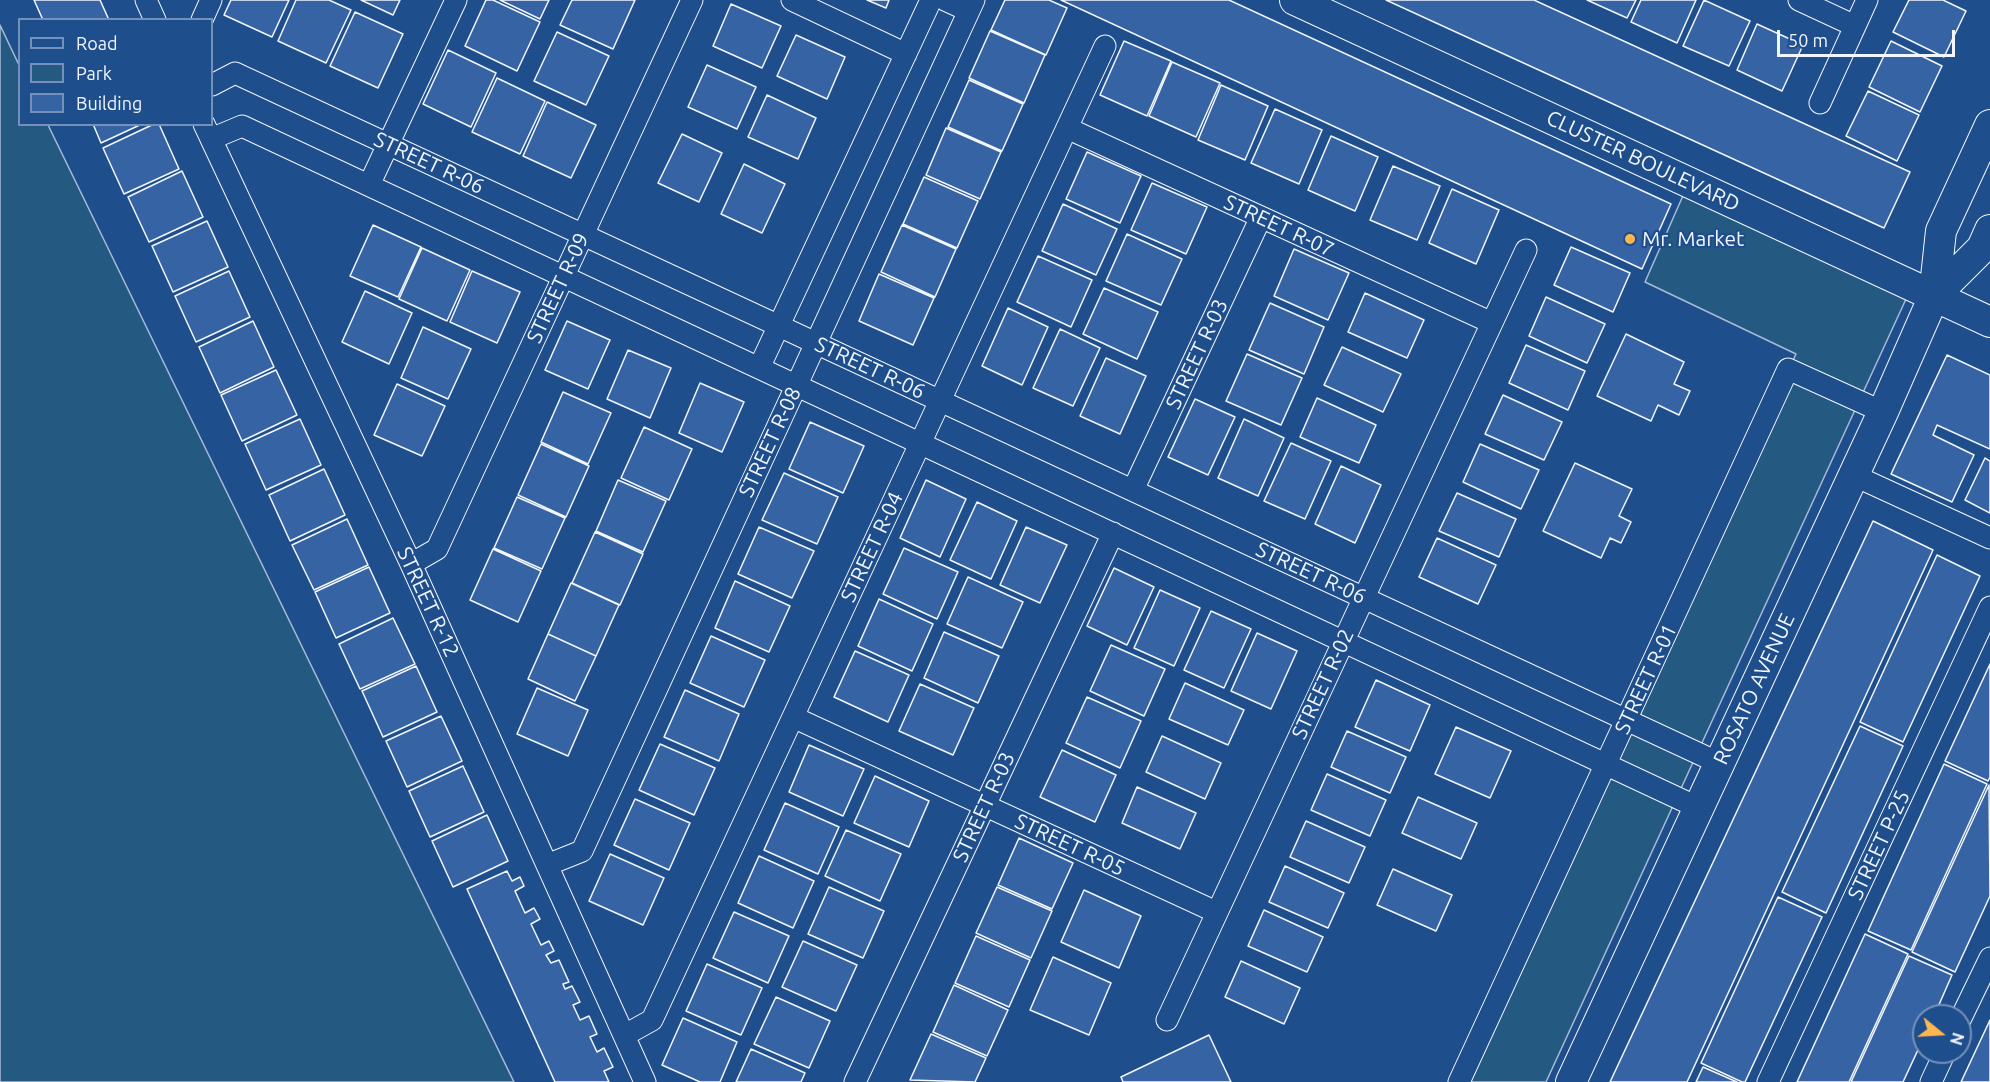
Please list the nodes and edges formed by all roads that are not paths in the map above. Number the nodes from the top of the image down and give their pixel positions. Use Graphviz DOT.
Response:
graph roads {
  1 [pos="146,0"];
  2 [pos="211,0"];
  3 [pos="456,0"];
  4 [pos="692,0"];
  5 [pos="792,0"];
  6 [pos="931,0"];
  7 [pos="945,0"];
  8 [pos="1296,0"];
  9 [pos="1799,0"];
  10 [pos="1867,0"];
  11 [pos="972,6"];
  12 [pos="154,18"];
  13 [pos="203,18"];
  14 [pos="1855,26"];
  15 [pos="1105,46"];
  16 [pos="906,54"];
  17 [pos="213,84"];
  18 [pos="1820,103"];
  19 [pos="1990,125"];
  20 [pos="1067,128"];
  21 [pos="208,132"];
  22 [pos="388,145"];
  23 [pos="369,185"];
  24 [pos="1261,218"];
  25 [pos="1990,230"];
  26 [pos="583,235"];
  27 [pos="1526,250"];
  28 [pos="564,276"];
  29 [pos="1934,296"];
  30 [pos="1990,322"];
  31 [pos="1492,323"];
  32 [pos="779,326"];
  33 [pos="817,342"];
  34 [pos="759,368"];
  35 [pos="797,385"];
  36 [pos="940,401"];
  37 [pos="1883,412"];
  38 [pos="921,443"];
  39 [pos="1853,475"];
  40 [pos="1133,490"];
  41 [pos="1113,533"];
  42 [pos="1990,538"];
  43 [pos="411,564"];
  44 [pos="1364,598"];
  45 [pos="1990,608"];
  46 [pos="1344,641"];
  47 [pos="793,717"];
  48 [pos="1627,720"];
  49 [pos="1719,763"];
  50 [pos="1607,764"];
  51 [pos="985,806"];
  52 [pos="1699,808"];
  53 [pos="547,865"];
  54 [pos="1216,912"];
  55 [pos="1990,958"];
  56 [pos="1968,1004"];
  57 [pos="1167,1020"];
  58 [pos="625,1035"];
  59 [pos="1939,1064"];
  60 [pos="645,1082"];
  61 [pos="855,1082"];
  62 [pos="1459,1082"];
  63 [pos="1571,1082"];
  64 [pos="1768,1082"];
  65 [pos="1930,1082"];
  1 -- 12 [label="street"];
  2 -- 13 [label="street"];
  3 -- 22 [label="street"];
  4 -- 26 [label="street, STREET R-09"];
  5 -- 16 [label="street"];
  6 -- 16 [label="street, STREET R-08"];
  7 -- 11 [label="street"];
  8 -- 29 [label="street, CLUSTER BOULEVARD"];
  9 -- 14 [label="street"];
  10 -- 14 [label="street"];
  11 -- 33 [label="street, STREET R-08"];
  14 -- 18 [label="street"];
  15 -- 20 [label="street, STREET R-04"];
  16 -- 32 [label="street, STREET R-08"];
  17 -- 22 [label="street, STREET R-06"];
  19 -- 29 [label="street, ROSATO AVENUE"];
  20 -- 24 [label="street, STREET R-07"];
  20 -- 36 [label="street, STREET R-04"];
  21 -- 23 [label="street"];
  21 -- 43 [label="street, STREET R-12"];
  22 -- 23 [label="street"];
  22 -- 26 [label="street, STREET R-06"];
  23 -- 28 [label="street"];
  24 -- 31 [label="street, STREET R-07"];
  24 -- 40 [label="street, STREET R-03"];
  25 -- 29 [label="street, ROSATO AVENUE"];
  26 -- 28 [label="street, STREET R-09"];
  26 -- 32 [label="street, STREET R-06"];
  27 -- 31 [label="street, STREET R-02"];
  28 -- 34 [label="street"];
  28 -- 43 [label="street, STREET R-09"];
  29 -- 30 [label="street, CLUSTER BOULEVARD"];
  29 -- 37 [label="street, ROSATO AVENUE"];
  31 -- 44 [label="street, STREET R-02"];
  32 -- 33 [label="street, STREET R-06"];
  32 -- 34 [label="street, STREET R-08"];
  33 -- 35 [label="street, STREET R-08"];
  33 -- 36 [label="street, STREET R-06"];
  34 -- 35 [label="street"];
  35 -- 38 [label="street"];
  35 -- 53 [label="street, STREET R-08"];
  36 -- 38 [label="street, STREET R-04"];
  36 -- 40 [label="street, STREET R-06"];
  37 -- 39 [label="street, ROSATO AVENUE"];
  37 -- 48 [label="street, STREET R-01"];
  38 -- 41 [label="street"];
  38 -- 47 [label="street, STREET R-04"];
  39 -- 42 [label="street"];
  39 -- 49 [label="street, ROSATO AVENUE"];
  40 -- 44 [label="street, STREET R-06"];
  41 -- 46 [label="street"];
  41 -- 51 [label="street, STREET R-03"];
  43 -- 53 [label="street, STREET R-12"];
  44 -- 46 [label="street, STREET R-02"];
  44 -- 48 [label="street, STREET R-06"];
  45 -- 64 [label="street, STREET P-25"];
  46 -- 50 [label="street"];
  46 -- 54 [label="street, STREET R-02"];
  47 -- 51 [label="street, STREET R-05"];
  47 -- 58 [label="street, STREET R-04"];
  48 -- 49 [label="street, STREET R-06"];
  48 -- 50 [label="street, STREET R-01"];
  49 -- 52 [label="street, ROSATO AVENUE"];
  50 -- 52 [label="street"];
  50 -- 62 [label="street, STREET R-01"];
  51 -- 54 [label="street, STREET R-05"];
  51 -- 61 [label="street, STREET R-03"];
  52 -- 63 [label="street, ROSATO AVENUE"];
  53 -- 58 [label="street, STREET R-12"];
  54 -- 57 [label="street, STREET R-02"];
  55 -- 56 [label="street"];
  58 -- 60 [label="street, STREET R-12"];
  59 -- 65 [label="street"];
}
